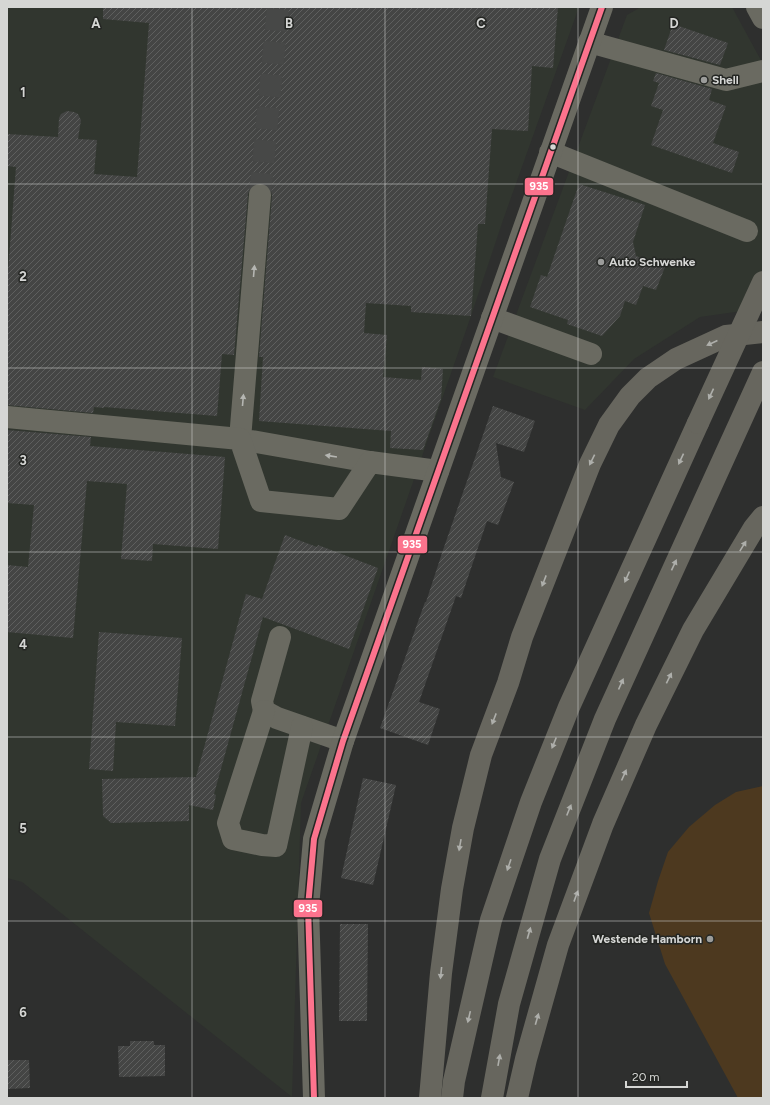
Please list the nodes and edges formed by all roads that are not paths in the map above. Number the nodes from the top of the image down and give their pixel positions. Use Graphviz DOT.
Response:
graph roads {
  1 [pos="602,7"];
  2 [pos="757,7"];
  3 [pos="763,18"];
  4 [pos="588,42"];
  5 [pos="763,71"];
  6 [pos="550,152"];
  7 [pos="260,195"];
  8 [pos="747,231"];
  9 [pos="763,282"];
  10 [pos="492,318"];
  11 [pos="763,332"];
  12 [pos="591,354"];
  13 [pos="763,372"];
  14 [pos="7,417"];
  15 [pos="240,439"];
  16 [pos="370,462"];
  17 [pos="438,471"];
  18 [pos="763,517"];
  19 [pos="280,637"];
  20 [pos="264,711"];
  21 [pos="302,727"];
  22 [pos="343,742"];
  23 [pos="314,1098"];
  24 [pos="430,1098"];
  25 [pos="452,1098"];
  26 [pos="492,1098"];
  27 [pos="517,1098"];
  1 -- 4 [label="street"];
  2 -- 3 [label="street"];
  4 -- 5 [label="street"];
  4 -- 6 [label="street"];
  6 -- 8 [label="street"];
  6 -- 10 [label="street"];
  15 -- 7 [label="street, one-way"];
  9 -- 25 [label="highway, one-way, bridge"];
  10 -- 12 [label="street"];
  10 -- 17 [label="street"];
  11 -- 24 [label="highway, one-way"];
  26 -- 13 [label="highway, one-way"];
  14 -- 15 [label="street"];
  16 -- 15 [label="street, one-way"];
  15 -- 16 [label="street"];
  16 -- 17 [label="street"];
  17 -- 22 [label="street"];
  27 -- 18 [label="highway, one-way"];
  19 -- 20 [label="street"];
  20 -- 21 [label="street"];
  20 -- 21 [label="street"];
  21 -- 22 [label="street"];
  22 -- 23 [label="street"];
}
